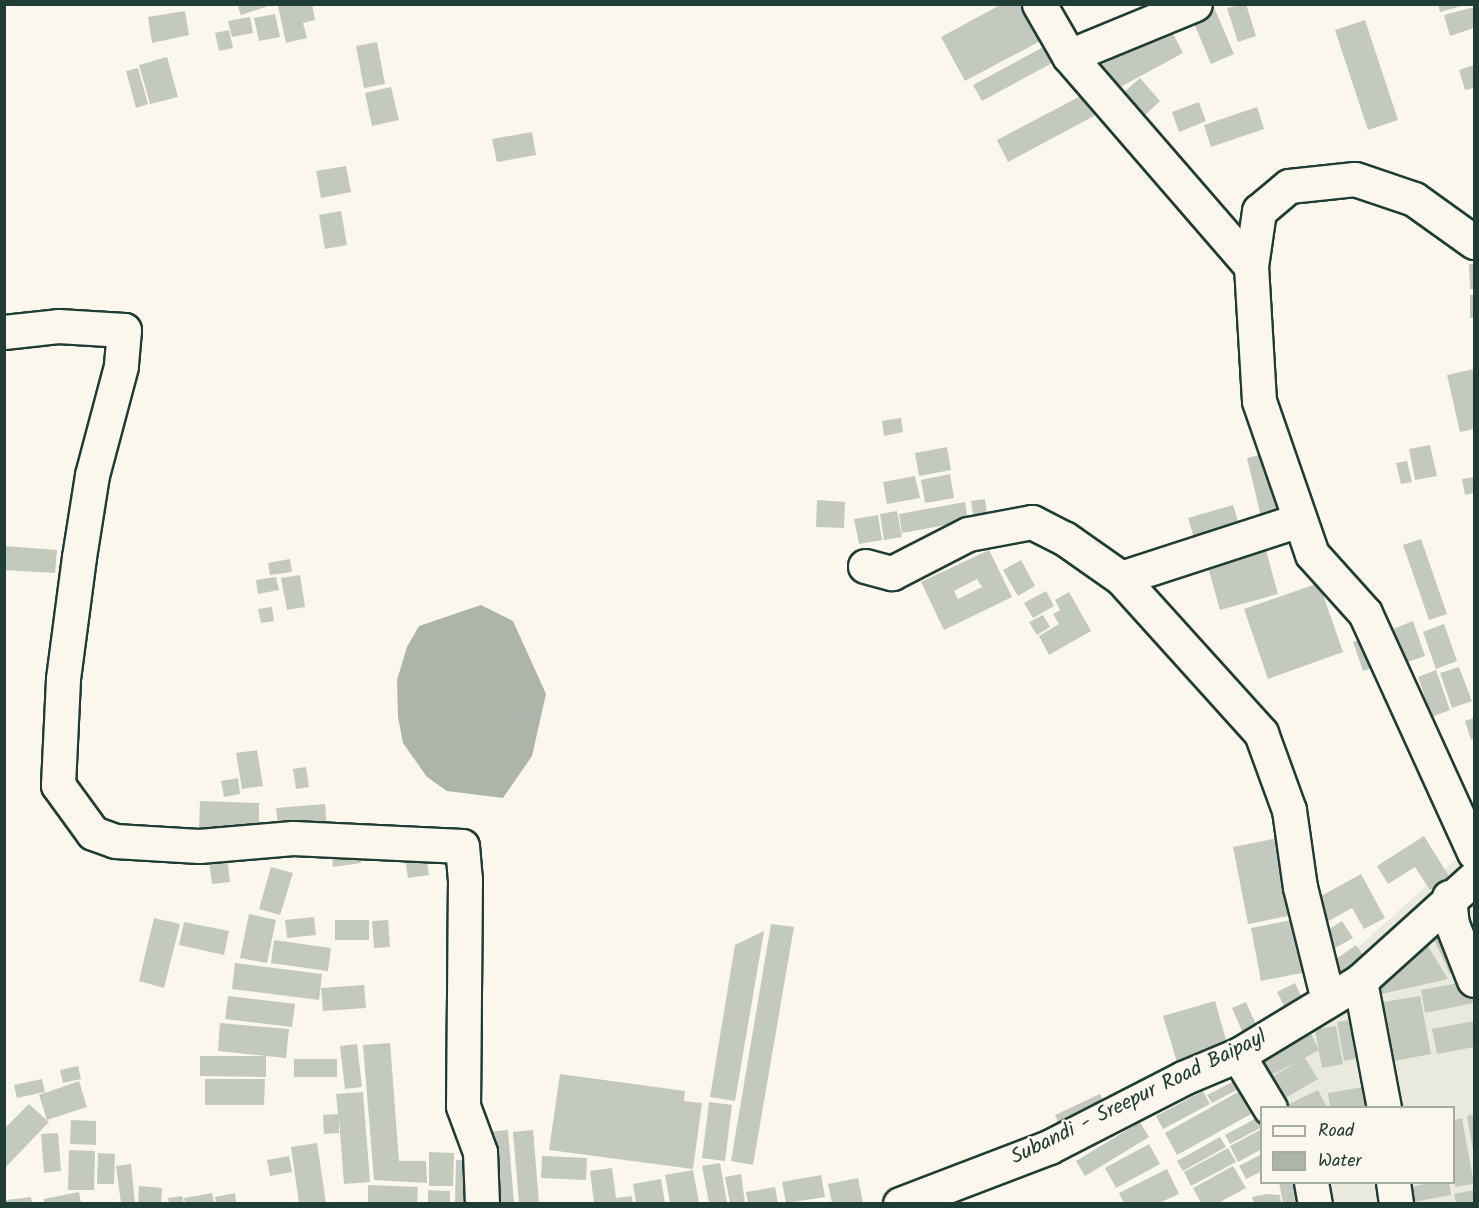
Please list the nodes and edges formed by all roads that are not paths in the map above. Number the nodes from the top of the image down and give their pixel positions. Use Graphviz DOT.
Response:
graph roads {
  1 [pos="1039,4"];
  2 [pos="1195,4"];
  3 [pos="1069,56"];
  4 [pos="1474,242"];
  5 [pos="1251,266"];
  6 [pos="4,332"];
  7 [pos="1300,520"];
  8 [pos="865,566"];
  9 [pos="1121,578"];
  10 [pos="1474,852"];
  11 [pos="1474,878"];
  12 [pos="1449,897"];
  13 [pos="1474,980"];
  14 [pos="1360,981"];
  15 [pos="1328,1000"];
  16 [pos="1238,1055"];
  17 [pos="1269,1106"];
  18 [pos="1384,1106"];
  19 [pos="1311,1184"];
  20 [pos="1393,1184"];
  21 [pos="482,1203"];
  22 [pos="900,1203"];
  23 [pos="1315,1203"];
  24 [pos="1396,1203"];
  1 -- 3 [label="street"];
  2 -- 3 [label="street"];
  3 -- 5 [label="street"];
  4 -- 5 [label="street"];
  5 -- 7 [label="street"];
  6 -- 21 [label="street"];
  7 -- 9 [label="street"];
  7 -- 10 [label="street"];
  8 -- 9 [label="street"];
  9 -- 15 [label="street"];
  11 -- 12 [label="street, Subandi - Sreepur Road Baipayl"];
  12 -- 13 [label="street"];
  12 -- 14 [label="street, Subandi - Sreepur Road Baipayl"];
  14 -- 15 [label="street, Subandi - Sreepur Road Baipayl"];
  14 -- 18 [label="street"];
  15 -- 16 [label="street, Subandi - Sreepur Road Baipayl"];
  16 -- 17 [label="street"];
  16 -- 22 [label="street, Subandi - Sreepur Road Baipayl"];
  19 -- 23 [label="street"];
  20 -- 24 [label="street"];
}
